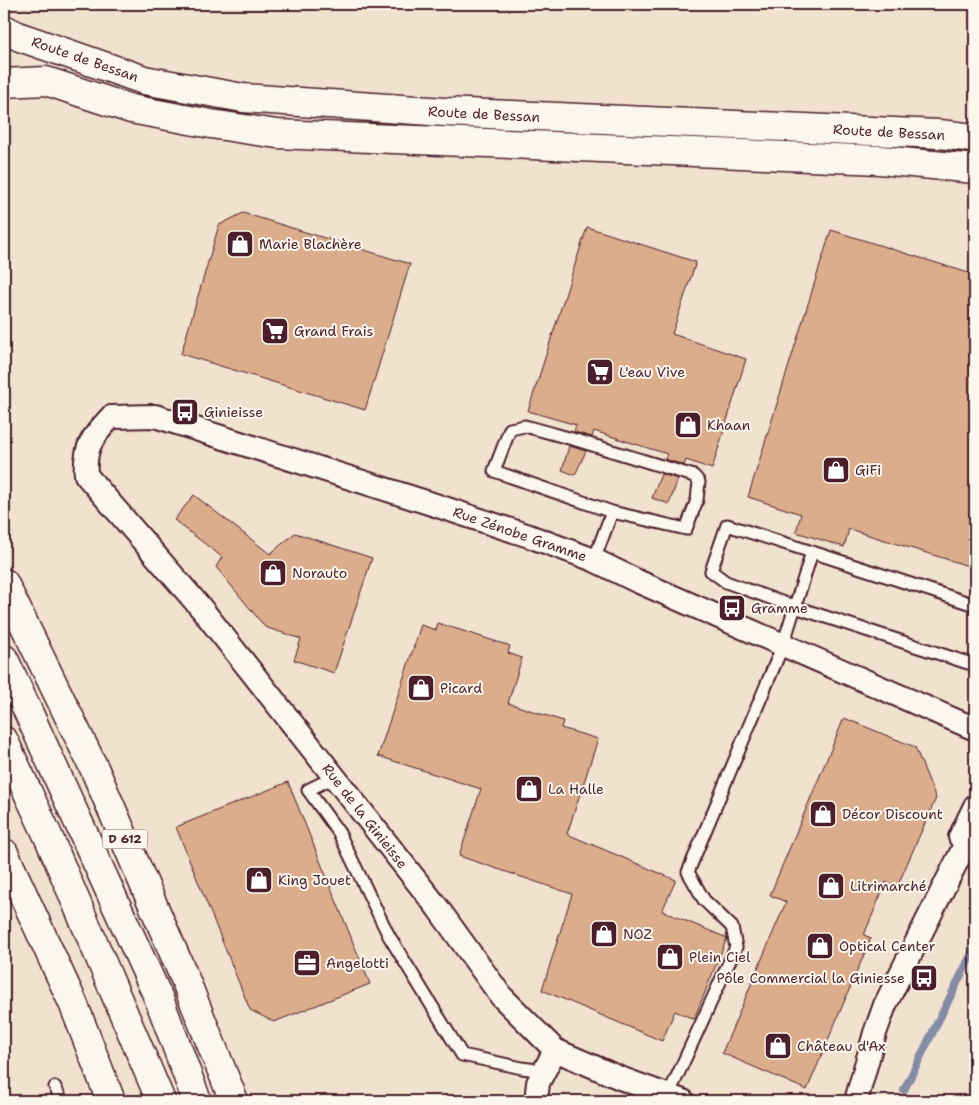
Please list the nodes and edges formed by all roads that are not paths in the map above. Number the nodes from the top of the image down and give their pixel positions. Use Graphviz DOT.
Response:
graph roads {
  1 [pos="4,29"];
  2 [pos="4,83"];
  3 [pos="975,138"];
  4 [pos="975,168"];
  5 [pos="86,475"];
  6 [pos="612,512"];
  7 [pos="812,552"];
  8 [pos="594,560"];
  9 [pos="4,583"];
  10 [pos="975,605"];
  11 [pos="795,607"];
  12 [pos="783,645"];
  13 [pos="4,660"];
  14 [pos="975,662"];
  15 [pos="975,729"];
  16 [pos="4,741"];
  17 [pos="4,750"];
  18 [pos="334,777"];
  19 [pos="975,806"];
  20 [pos="975,825"];
  21 [pos="48,836"];
  22 [pos="4,852"];
  23 [pos="930,915"];
  24 [pos="555,1050"];
  25 [pos="544,1071"];
  26 [pos="56,1087"];
  27 [pos="676,1098"];
  28 [pos="62,1101"];
  29 [pos="111,1101"];
  30 [pos="160,1101"];
  31 [pos="197,1101"];
  32 [pos="234,1101"];
  33 [pos="536,1101"];
  34 [pos="856,1101"];
  1 -- 3 [label="main road, Route de Bessan"];
  2 -- 4 [label="main road, Route de Bessan"];
  5 -- 8 [label="street, Rue Zénobe Gramme"];
  5 -- 18 [label="street, Rue de la Ginieisse"];
  6 -- 6 [label="lane"];
  6 -- 8 [label="lane"];
  7 -- 10 [label="lane"];
  7 -- 11 [label="lane"];
  7 -- 11 [label="lane"];
  8 -- 12 [label="street, Rue Zénobe Gramme"];
  9 -- 32 [label="main road, D 612"];
  11 -- 12 [label="lane"];
  11 -- 14 [label="lane"];
  12 -- 15 [label="street, Rue Zénobe Gramme"];
  12 -- 27 [label="lane"];
  13 -- 31 [label="main road, D 612"];
  16 -- 21 [label="main road"];
  17 -- 21 [label="main road"];
  18 -- 24 [label="street, Rue de la Ginieisse"];
  18 -- 25 [label="lane"];
  19 -- 23 [label="street"];
  20 -- 23 [label="street"];
  21 -- 30 [label="main road"];
  22 -- 29 [label="main road"];
  23 -- 34 [label="street"];
  24 -- 25 [label="street"];
  24 -- 27 [label="street, Rue de la Ginieisse"];
  25 -- 33 [label="street"];
  26 -- 28 [label="lane"];
}
